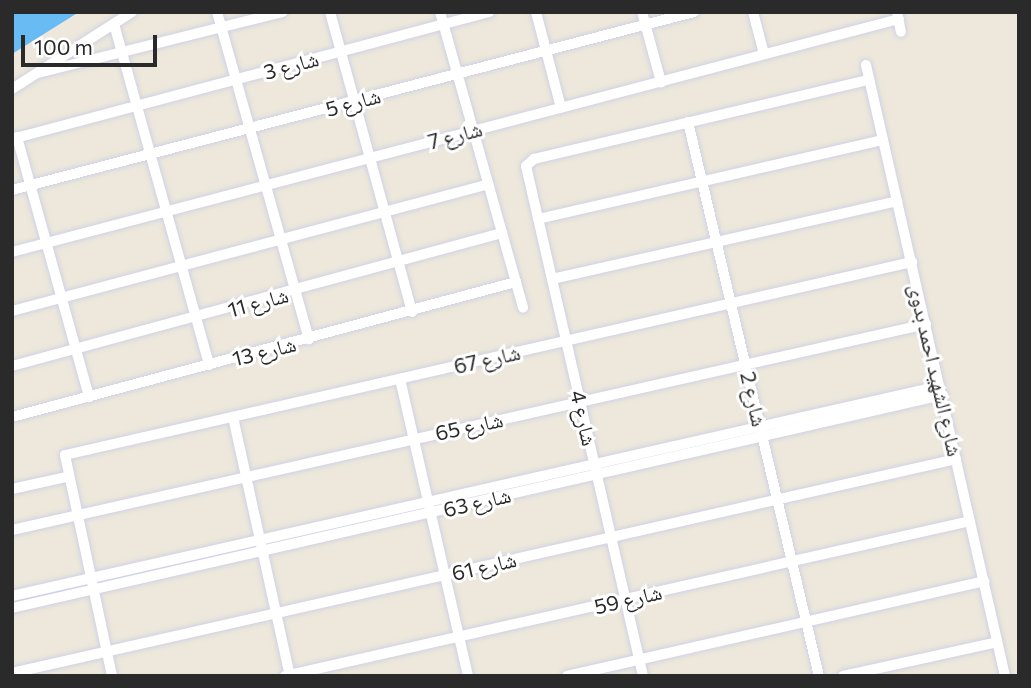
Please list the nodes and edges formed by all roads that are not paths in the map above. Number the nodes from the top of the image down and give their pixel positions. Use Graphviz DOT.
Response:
graph roads {
  1 [pos="132,12"];
  2 [pos="217,12"];
  3 [pos="283,12"];
  4 [pos="330,12"];
  5 [pos="440,12"];
  6 [pos="489,12"];
  7 [pos="536,12"];
  8 [pos="642,12"];
  9 [pos="694,12"];
  10 [pos="753,12"];
  11 [pos="898,16"];
  12 [pos="114,24"];
  13 [pos="444,24"];
  14 [pos="645,25"];
  15 [pos="222,28"];
  16 [pos="901,32"];
  17 [pos="341,51"];
  18 [pos="546,51"];
  19 [pos="764,54"];
  20 [pos="123,55"];
  21 [pos="866,65"];
  22 [pos="38,73"];
  23 [pos="457,75"];
  24 [pos="236,79"];
  25 [pos="869,80"];
  26 [pos="661,82"];
  27 [pos="12,89"];
  28 [pos="355,102"];
  29 [pos="137,106"];
  30 [pos="561,108"];
  31 [pos="688,122"];
  32 [pos="250,129"];
  33 [pos="473,130"];
  34 [pos="15,138"];
  35 [pos="883,140"];
  36 [pos="150,154"];
  37 [pos="370,159"];
  38 [pos="702,181"];
  39 [pos="488,184"];
  40 [pos="31,186"];
  41 [pos="267,186"];
  42 [pos="12,190"];
  43 [pos="897,201"];
  44 [pos="385,211"];
  45 [pos="166,212"];
  46 [pos="538,219"];
  47 [pos="502,233"];
  48 [pos="281,239"];
  49 [pos="716,241"];
  50 [pos="47,243"];
  51 [pos="12,252"];
  52 [pos="399,262"];
  53 [pos="912,262"];
  54 [pos="181,266"];
  55 [pos="552,279"];
  56 [pos="516,282"];
  57 [pos="296,291"];
  58 [pos="62,298"];
  59 [pos="731,303"];
  60 [pos="523,308"];
  61 [pos="12,311"];
  62 [pos="412,312"];
  63 [pos="196,318"];
  64 [pos="926,324"];
  65 [pos="309,339"];
  66 [pos="566,341"];
  67 [pos="76,350"];
  68 [pos="745,363"];
  69 [pos="209,365"];
  70 [pos="12,366"];
  71 [pos="400,379"];
  72 [pos="942,391"];
  73 [pos="89,397"];
  74 [pos="580,401"];
  75 [pos="12,417"];
  76 [pos="233,417"];
  77 [pos="761,432"];
  78 [pos="414,438"];
  79 [pos="956,459"];
  80 [pos="595,469"];
  81 [pos="246,476"];
  82 [pos="66,477"];
  83 [pos="12,489"];
  84 [pos="777,499"];
  85 [pos="429,507"];
  86 [pos="75,516"];
  87 [pos="970,521"];
  88 [pos="12,530"];
  89 [pos="611,537"];
  90 [pos="262,545"];
  91 [pos="792,561"];
  92 [pos="445,575"];
  93 [pos="984,581"];
  94 [pos="91,584"];
  95 [pos="12,596"];
  96 [pos="625,599"];
  97 [pos="12,608"];
  98 [pos="276,613"];
  99 [pos="806,621"];
  100 [pos="458,637"];
  101 [pos="997,642"];
  102 [pos="106,652"];
  103 [pos="639,659"];
  104 [pos="12,673"];
  105 [pos="288,675"];
  106 [pos="112,676"];
  107 [pos="468,676"];
  108 [pos="567,676"];
  109 [pos="643,676"];
  110 [pos="819,676"];
  111 [pos="844,676"];
  112 [pos="1005,676"];
  1 -- 12 [label="street"];
  2 -- 15 [label="street"];
  3 -- 15 [label="street"];
  4 -- 17 [label="street"];
  5 -- 13 [label="street"];
  6 -- 13 [label="street, شارع 3"];
  7 -- 18 [label="street"];
  8 -- 14 [label="street"];
  9 -- 14 [label="street, شارع 5"];
  10 -- 19 [label="street"];
  11 -- 16 [label="street"];
  11 -- 19 [label="street, شارع 7"];
  12 -- 20 [label="street"];
  12 -- 22 [label="street"];
  13 -- 17 [label="street, شارع 3"];
  13 -- 23 [label="street"];
  14 -- 18 [label="street, شارع 5"];
  14 -- 26 [label="street"];
  15 -- 20 [label="street"];
  15 -- 24 [label="street"];
  17 -- 24 [label="street, شارع 3"];
  17 -- 28 [label="street"];
  18 -- 23 [label="street, شارع 5"];
  18 -- 30 [label="street"];
  19 -- 26 [label="street, شارع 7"];
  20 -- 22 [label="street"];
  20 -- 29 [label="street"];
  21 -- 25 [label="street, شارع الشهيد احمد بدوى"];
  22 -- 27 [label="street"];
  23 -- 28 [label="street, شارع 5"];
  23 -- 33 [label="street"];
  24 -- 29 [label="street, شارع 3"];
  24 -- 32 [label="street"];
  25 -- 31 [label="street"];
  25 -- 35 [label="street, شارع الشهيد احمد بدوى"];
  26 -- 30 [label="street, شارع 7"];
  28 -- 32 [label="street, شارع 5"];
  28 -- 37 [label="street"];
  29 -- 34 [label="street, شارع 3"];
  29 -- 36 [label="street"];
  30 -- 33 [label="street, شارع 7"];
  31 -- 38 [label="street, شارع 2"];
  31 -- 46 [label="street, شارع 4"];
  32 -- 36 [label="street, شارع 5"];
  32 -- 41 [label="street"];
  33 -- 37 [label="street, شارع 7"];
  33 -- 39 [label="street"];
  34 -- 40 [label="street"];
  35 -- 38 [label="street"];
  35 -- 43 [label="street, شارع الشهيد احمد بدوى"];
  36 -- 40 [label="street, شارع 5"];
  36 -- 45 [label="street"];
  37 -- 41 [label="street, شارع 7"];
  37 -- 44 [label="street"];
  38 -- 46 [label="street"];
  38 -- 49 [label="street, شارع 2"];
  39 -- 44 [label="street"];
  39 -- 47 [label="street"];
  40 -- 42 [label="street, شارع 5"];
  40 -- 50 [label="street"];
  41 -- 45 [label="street, شارع 7"];
  41 -- 48 [label="street"];
  43 -- 49 [label="street"];
  43 -- 53 [label="street, شارع الشهيد احمد بدوى"];
  44 -- 48 [label="street"];
  44 -- 52 [label="street"];
  45 -- 50 [label="street, شارع 7"];
  45 -- 54 [label="street"];
  46 -- 55 [label="street, شارع 4"];
  47 -- 52 [label="street, شارع 11"];
  47 -- 56 [label="street"];
  48 -- 54 [label="street"];
  48 -- 57 [label="street"];
  49 -- 55 [label="street"];
  49 -- 59 [label="street, شارع 2"];
  50 -- 51 [label="street, شارع 7"];
  50 -- 58 [label="street"];
  52 -- 57 [label="street, شارع 11"];
  52 -- 62 [label="street"];
  53 -- 59 [label="street, شارع 67"];
  53 -- 64 [label="street, شارع الشهيد احمد بدوى"];
  54 -- 58 [label="street"];
  54 -- 63 [label="street"];
  55 -- 66 [label="street, شارع 4"];
  56 -- 60 [label="street"];
  56 -- 62 [label="street, شارع 13"];
  57 -- 63 [label="street, شارع 11"];
  57 -- 65 [label="street"];
  58 -- 61 [label="street"];
  58 -- 67 [label="street"];
  59 -- 66 [label="street, شارع 67"];
  59 -- 68 [label="street, شارع 2"];
  62 -- 65 [label="street, شارع 13"];
  63 -- 67 [label="street, شارع 11"];
  63 -- 69 [label="street"];
  64 -- 68 [label="street, شارع 65"];
  64 -- 72 [label="street, شارع الشهيد احمد بدوى"];
  65 -- 69 [label="street, شارع 13"];
  66 -- 71 [label="street, شارع 67"];
  66 -- 74 [label="street, شارع 4"];
  67 -- 70 [label="street, شارع 11"];
  67 -- 73 [label="street"];
  68 -- 74 [label="street, شارع 65"];
  68 -- 77 [label="street, شارع 2"];
  69 -- 73 [label="street, شارع 13"];
  71 -- 76 [label="street, شارع 67"];
  71 -- 78 [label="street"];
  72 -- 77 [label="street, شارع 63"];
  72 -- 79 [label="street, شارع الشهيد احمد بدوى"];
  73 -- 75 [label="street, شارع 13"];
  74 -- 78 [label="street, شارع 65"];
  74 -- 80 [label="street, شارع 4"];
  76 -- 81 [label="street"];
  76 -- 82 [label="street, شارع 67"];
  77 -- 80 [label="street, شارع 63"];
  77 -- 84 [label="street, شارع 2"];
  78 -- 81 [label="street, شارع 65"];
  78 -- 85 [label="street"];
  79 -- 84 [label="street, شارع 61"];
  79 -- 87 [label="street, شارع الشهيد احمد بدوى"];
  80 -- 85 [label="street, شارع 63"];
  80 -- 89 [label="street, شارع 4"];
  81 -- 86 [label="street, شارع 65"];
  81 -- 90 [label="street"];
  82 -- 83 [label="street"];
  82 -- 86 [label="street"];
  84 -- 89 [label="street, شارع 61"];
  84 -- 91 [label="street, شارع 2"];
  85 -- 90 [label="street, شارع 63"];
  85 -- 92 [label="street"];
  86 -- 88 [label="street, شارع 65"];
  86 -- 94 [label="street"];
  87 -- 91 [label="street, شارع 59"];
  87 -- 93 [label="street, شارع الشهيد احمد بدوى"];
  89 -- 92 [label="street, شارع 61"];
  89 -- 96 [label="street, شارع 4"];
  90 -- 94 [label="street, شارع 63"];
  90 -- 98 [label="street"];
  91 -- 96 [label="street, شارع 59"];
  91 -- 99 [label="street, شارع 2"];
  92 -- 98 [label="street, شارع 61"];
  92 -- 100 [label="street"];
  93 -- 99 [label="street"];
  93 -- 101 [label="street, شارع الشهيد احمد بدوى"];
  94 -- 95 [label="street, شارع 63"];
  94 -- 97 [label="street, شارع 63"];
  94 -- 102 [label="street"];
  96 -- 100 [label="street, شارع 59"];
  96 -- 103 [label="street, شارع 4"];
  98 -- 102 [label="street, شارع 61"];
  98 -- 105 [label="street"];
  99 -- 103 [label="street"];
  99 -- 110 [label="street, شارع 2"];
  100 -- 105 [label="street, شارع 59"];
  100 -- 107 [label="street"];
  101 -- 111 [label="street"];
  101 -- 112 [label="street, شارع الشهيد احمد بدوى"];
  102 -- 104 [label="street, شارع 61"];
  102 -- 106 [label="street"];
  103 -- 108 [label="street"];
  103 -- 109 [label="street, شارع 4"];
}
